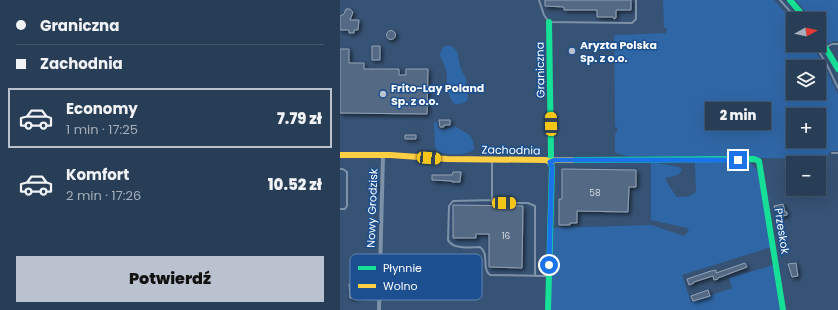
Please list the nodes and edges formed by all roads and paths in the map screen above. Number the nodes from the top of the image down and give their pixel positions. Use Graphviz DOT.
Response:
graph roads {
  1 [pos="539,0"];
  2 [pos="636,0"];
  3 [pos="780,0"];
  4 [pos="790,0"];
  5 [pos="791,12"];
  6 [pos="800,12"];
  7 [pos="549,22"];
  8 [pos="838,44"];
  9 [pos="826,48"];
  10 [pos="820,52"];
  11 [pos="838,69"];
  12 [pos="838,88"];
  13 [pos="832,153"];
  14 [pos="838,153"];
  15 [pos="340,155"];
  16 [pos="383,155"];
  17 [pos="492,159"];
  18 [pos="754,160"];
  19 [pos="550,162"];
  20 [pos="340,169"];
  21 [pos="492,200"];
  22 [pos="340,209"];
  23 [pos="380,254"];
  24 [pos="535,276"];
  25 [pos="549,276"];
  26 [pos="379,300"];
  27 [pos="379,310"];
  28 [pos="548,310"];
  29 [pos="783,310"];
  1 -- 7 [label="lane"];
  2 -- 7 [label="lane"];
  3 -- 5 [label="lane"];
  4 -- 6 [label="street"];
  7 -- 19 [label="street, Graniczna"];
  8 -- 9 [label="lane"];
  9 -- 11 [label="street"];
  10 -- 12 [label="lane"];
  13 -- 14 [label="lane"];
  15 -- 16 [label="street, Zachodnia"];
  16 -- 17 [label="street, Zachodnia"];
  16 -- 23 [label="street, Nowy Grodzisk"];
  17 -- 19 [label="street, Zachodnia"];
  17 -- 21 [label="lane"];
  18 -- 19 [label="street, Zachodnia"];
  18 -- 29 [label="street, Przeskok"];
  19 -- 25 [label="street, Graniczna"];
  20 -- 22 [label="lane"];
  21 -- 24 [label="lane"];
  21 -- 24 [label="lane"];
  24 -- 25 [label="lane"];
  25 -- 28 [label="street, Graniczna"];
  26 -- 27 [label="street, Nowy Grodzisk"];
}
